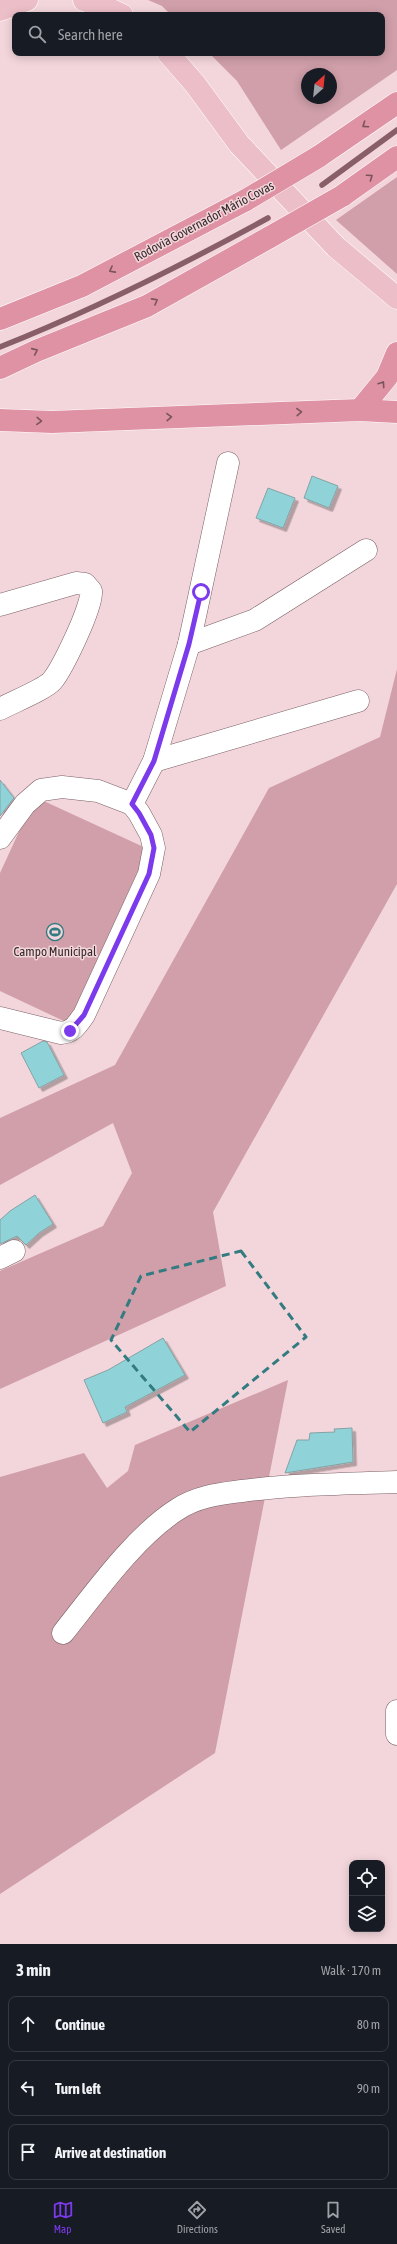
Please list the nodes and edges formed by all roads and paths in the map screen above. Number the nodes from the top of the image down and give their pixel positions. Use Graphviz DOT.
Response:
graph roads {
  1 [pos="27,0"];
  2 [pos="84,0"];
  3 [pos="0,10"];
  4 [pos="116,12"];
  5 [pos="171,56"];
  6 [pos="397,102"];
  7 [pos="397,158"];
  8 [pos="397,298"];
  9 [pos="0,318"];
  10 [pos="397,353"];
  11 [pos="0,368"];
  12 [pos="360,410"];
  13 [pos="397,412"];
  14 [pos="0,420"];
  15 [pos="228,463"];
  16 [pos="366,550"];
  17 [pos="0,605"];
  18 [pos="189,644"];
  19 [pos="358,701"];
  20 [pos="0,709"];
  21 [pos="154,761"];
  22 [pos="132,804"];
  23 [pos="0,838"];
  24 [pos="0,1018"];
  25 [pos="397,1482"];
  26 [pos="63,1633"];
  27 [pos="397,1711"];
  28 [pos="397,1734"];
  1 -- 3 [label="main road"];
  2 -- 4 [label="main road"];
  5 -- 8 [label="main road"];
  6 -- 9 [label="highway, Rodovia Governador Mário Covas, one-way, bridge"];
  11 -- 7 [label="highway, one-way, bridge"];
  12 -- 10 [label="highway, one-way"];
  12 -- 13 [label="highway"];
  14 -- 12 [label="highway, one-way"];
  15 -- 18 [label="street"];
  16 -- 18 [label="street"];
  17 -- 20 [label="street"];
  18 -- 21 [label="street"];
  19 -- 21 [label="street"];
  21 -- 22 [label="street"];
  22 -- 23 [label="street"];
  22 -- 24 [label="street"];
  25 -- 26 [label="street"];
  27 -- 28 [label="street"];
}
